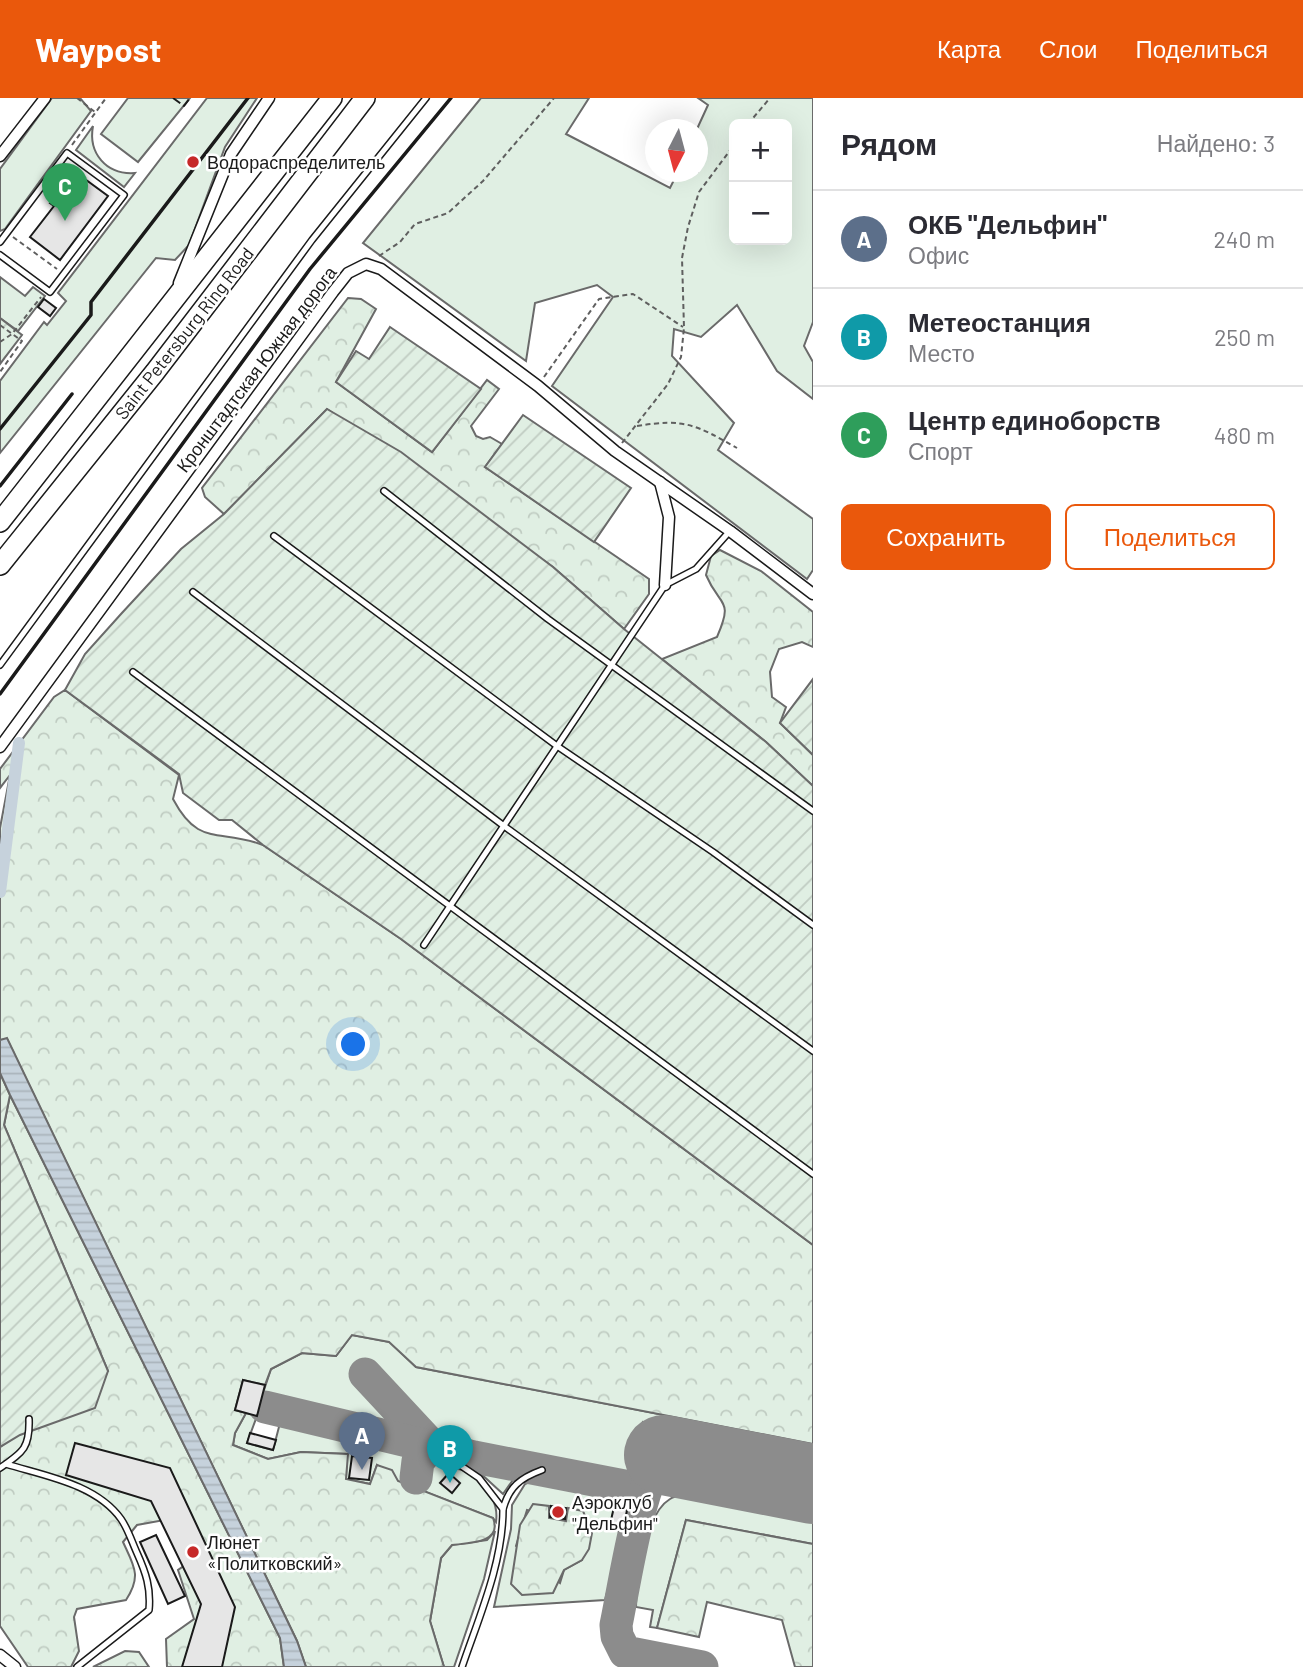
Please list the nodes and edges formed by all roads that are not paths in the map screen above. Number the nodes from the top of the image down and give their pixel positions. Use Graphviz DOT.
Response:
graph roads {
  1 [pos="45,98"];
  2 [pos="269,98"];
  3 [pos="332,98"];
  4 [pos="365,98"];
  5 [pos="426,98"];
  6 [pos="5,140"];
  7 [pos="0,156"];
  8 [pos="0,242"];
  9 [pos="0,255"];
  10 [pos="165,313"];
  11 [pos="660,482"];
  12 [pos="384,491"];
  13 [pos="0,522"];
  14 [pos="730,531"];
  15 [pos="274,536"];
  16 [pos="0,565"];
  17 [pos="666,585"];
  18 [pos="193,592"];
  19 [pos="813,594"];
  20 [pos="612,664"];
  21 [pos="0,665"];
  22 [pos="133,672"];
  23 [pos="557,746"];
  24 [pos="0,747"];
  25 [pos="813,811"];
  26 [pos="504,826"];
  27 [pos="450,906"];
  28 [pos="813,925"];
  29 [pos="424,945"];
  30 [pos="813,1051"];
  31 [pos="813,1174"];
  32 [pos="29,1419"];
  33 [pos="432,1446"];
  34 [pos="6,1464"];
  35 [pos="0,1468"];
  36 [pos="542,1470"];
  37 [pos="503,1509"];
  38 [pos="0,1655"];
  39 [pos="15,1667"];
  40 [pos="76,1667"];
  41 [pos="462,1667"];
  1 -- 6 [label="street"];
  2 -- 10 [label="street"];
  3 -- 10 [label="highway, Saint Petersburg Ring Road"];
  4 -- 16 [label="highway, Saint Petersburg Ring Road"];
  5 -- 21 [label="lane"];
  6 -- 7 [label="street"];
  8 -- 9 [label="lane"];
  10 -- 13 [label="highway, Saint Petersburg Ring Road"];
  11 -- 14 [label="street"];
  11 -- 17 [label="street"];
  11 -- 24 [label="street, Кронштадтская Южная дорога"];
  12 -- 20 [label="lane"];
  14 -- 17 [label="lane"];
  14 -- 19 [label="street"];
  15 -- 23 [label="lane"];
  17 -- 20 [label="lane"];
  18 -- 26 [label="lane"];
  20 -- 23 [label="lane"];
  20 -- 25 [label="lane"];
  22 -- 27 [label="lane"];
  23 -- 26 [label="lane"];
  23 -- 28 [label="lane"];
  26 -- 27 [label="lane"];
  26 -- 30 [label="lane"];
  27 -- 29 [label="lane"];
  27 -- 31 [label="lane"];
  32 -- 34 [label="lane"];
  33 -- 37 [label="lane"];
  34 -- 35 [label="lane"];
  34 -- 40 [label="lane"];
  36 -- 37 [label="lane"];
  37 -- 41 [label="lane"];
  38 -- 39 [label="street"];
}
